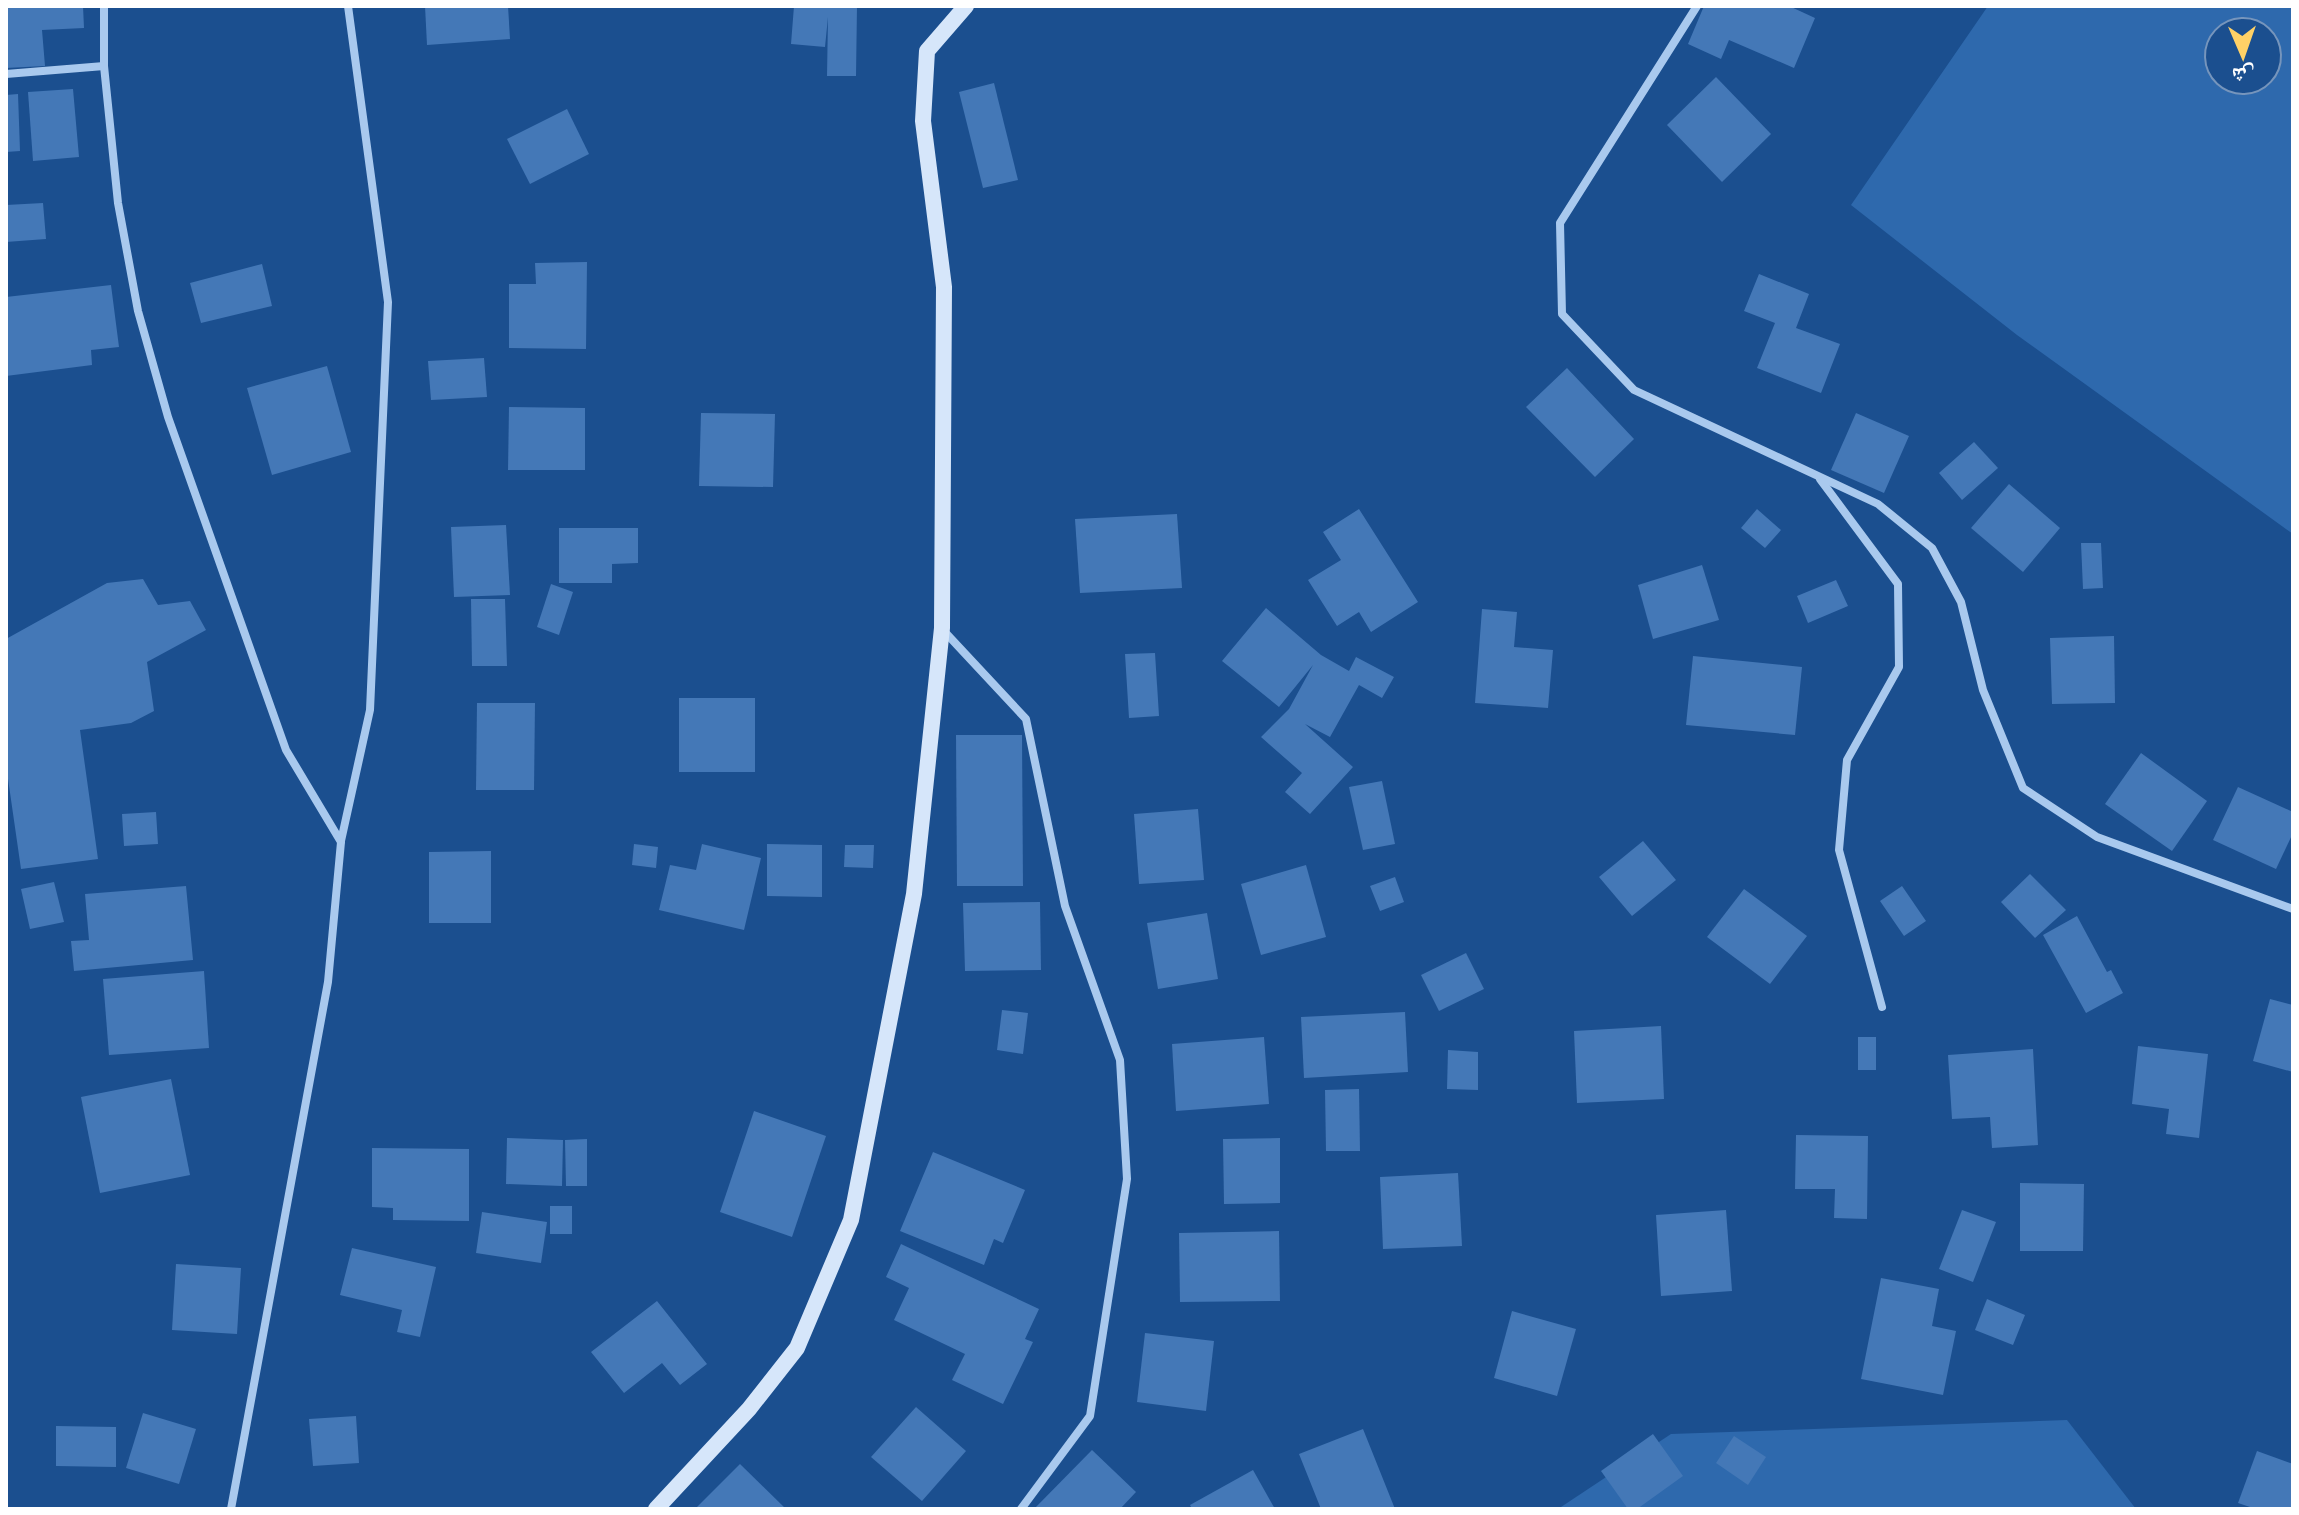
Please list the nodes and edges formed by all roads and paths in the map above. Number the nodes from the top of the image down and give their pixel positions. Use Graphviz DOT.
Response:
graph roads {
  1 [pos="104,6"];
  2 [pos="348,6"];
  3 [pos="966,6"];
  4 [pos="1697,6"];
  5 [pos="104,66"];
  6 [pos="6,74"];
  7 [pos="1817,475"];
  8 [pos="942,628"];
  9 [pos="341,842"];
  10 [pos="2293,909"];
  11 [pos="1882,1007"];
  12 [pos="231,1509"];
  13 [pos="656,1509"];
  14 [pos="1021,1509"];
  1 -- 5 [label="street"];
  2 -- 9 [label="street"];
  3 -- 8 [label="main road"];
  4 -- 7 [label="street"];
  5 -- 6 [label="street"];
  5 -- 9 [label="street"];
  7 -- 10 [label="street"];
  7 -- 11 [label="street"];
  8 -- 13 [label="main road"];
  8 -- 14 [label="street"];
  9 -- 12 [label="street"];
}
